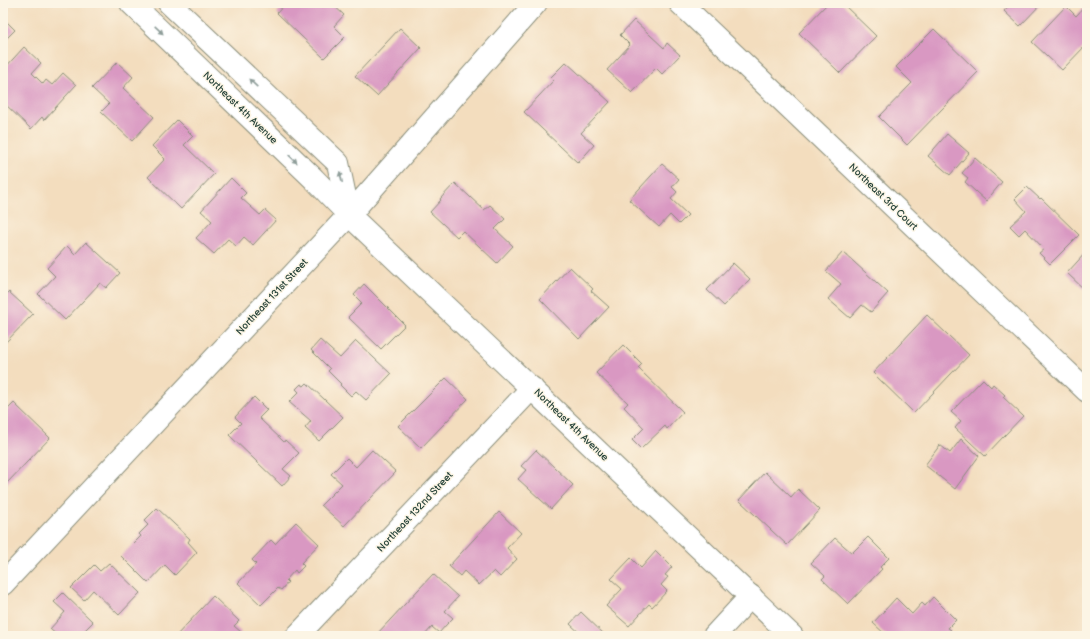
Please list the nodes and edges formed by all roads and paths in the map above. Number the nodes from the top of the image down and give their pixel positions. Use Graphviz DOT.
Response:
graph roads {
  1 [pos="130,3"];
  2 [pos="169,3"];
  3 [pos="536,3"];
  4 [pos="680,3"];
  5 [pos="349,214"];
  6 [pos="532,388"];
  7 [pos="1087,391"];
  8 [pos="3,584"];
  9 [pos="751,596"];
  10 [pos="297,636"];
  11 [pos="714,636"];
  12 [pos="792,636"];
  1 -- 5 [label="street, Northeast 4th Avenue, one-way"];
  5 -- 2 [label="street, one-way"];
  3 -- 5 [label="street, Northeast 131st Street"];
  4 -- 7 [label="street, Northeast 3rd Court"];
  5 -- 6 [label="street, Northeast 4th Avenue"];
  5 -- 8 [label="street, Northeast 131st Street"];
  6 -- 9 [label="street, Northeast 4th Avenue"];
  6 -- 10 [label="street, Northeast 132nd Street"];
  9 -- 11 [label="street"];
  9 -- 12 [label="street, Northeast 4th Avenue"];
}
